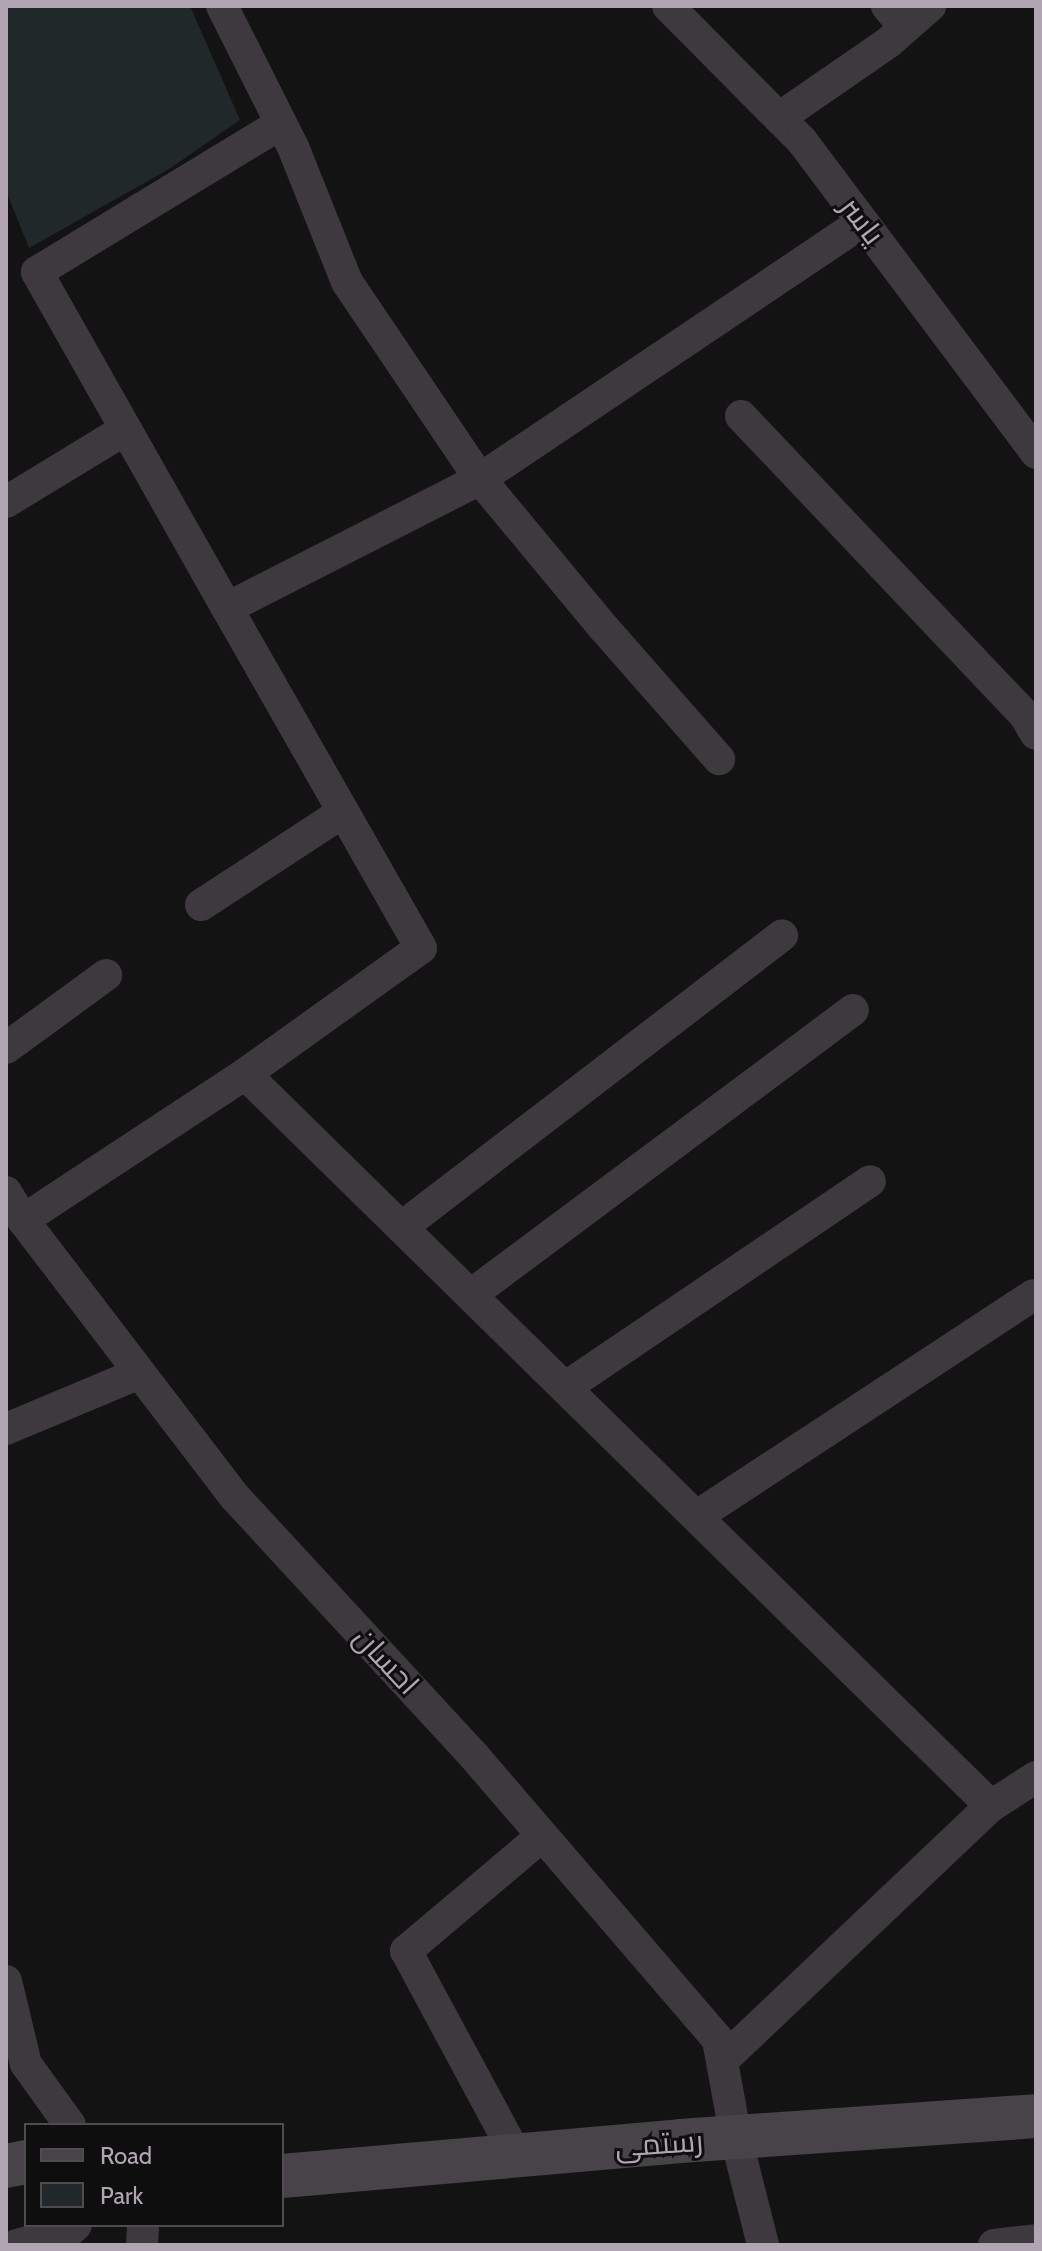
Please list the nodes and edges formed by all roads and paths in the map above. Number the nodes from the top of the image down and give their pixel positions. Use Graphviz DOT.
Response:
graph roads {
  1 [pos="222,6"];
  2 [pos="668,6"];
  3 [pos="930,6"];
  4 [pos="896,17"];
  5 [pos="779,118"];
  6 [pos="280,124"];
  7 [pos="863,222"];
  8 [pos="741,416"];
  9 [pos="126,429"];
  10 [pos="1036,453"];
  11 [pos="480,479"];
  12 [pos="6,502"];
  13 [pos="227,608"];
  14 [pos="1036,734"];
  15 [pos="719,759"];
  16 [pos="343,812"];
  17 [pos="201,905"];
  18 [pos="782,935"];
  19 [pos="106,975"];
  20 [pos="853,1010"];
  21 [pos="6,1048"];
  22 [pos="245,1074"];
  23 [pos="870,1181"];
  24 [pos="6,1192"];
  25 [pos="23,1220"];
  26 [pos="402,1227"];
  27 [pos="472,1294"];
  28 [pos="1033,1295"];
  29 [pos="140,1373"];
  30 [pos="566,1387"];
  31 [pos="6,1429"];
  32 [pos="697,1516"];
  33 [pos="1036,1777"];
  34 [pos="991,1806"];
  35 [pos="542,1836"];
  36 [pos="6,1981"];
  37 [pos="722,2061"];
  38 [pos="1036,2116"];
  39 [pos="69,2123"];
  40 [pos="736,2138"];
  41 [pos="516,2155"];
  42 [pos="284,2176"];
  43 [pos="74,2227"];
  44 [pos="1036,2240"];
  45 [pos="17,2245"];
  46 [pos="763,2245"];
  47 [pos="994,2245"];
  1 -- 6 [label="street"];
  2 -- 5 [label="street, یاسر"];
  3 -- 4 [label="street"];
  4 -- 5 [label="street"];
  5 -- 7 [label="street, یاسر"];
  6 -- 9 [label="street"];
  6 -- 11 [label="street"];
  7 -- 10 [label="street, یاسر"];
  7 -- 11 [label="street"];
  8 -- 14 [label="street"];
  9 -- 12 [label="street"];
  9 -- 13 [label="street"];
  11 -- 13 [label="street"];
  11 -- 15 [label="street"];
  13 -- 16 [label="street"];
  16 -- 17 [label="street"];
  16 -- 22 [label="street"];
  18 -- 26 [label="street"];
  19 -- 21 [label="street"];
  20 -- 27 [label="street"];
  22 -- 25 [label="street"];
  22 -- 26 [label="street"];
  23 -- 30 [label="street"];
  24 -- 25 [label="street, احسان"];
  25 -- 29 [label="street, احسان"];
  26 -- 27 [label="street"];
  27 -- 30 [label="street"];
  28 -- 32 [label="street"];
  29 -- 31 [label="street"];
  29 -- 35 [label="street, احسان"];
  30 -- 32 [label="street"];
  32 -- 34 [label="street"];
  33 -- 34 [label="street"];
  34 -- 37 [label="street"];
  35 -- 37 [label="street, احسان"];
  35 -- 41 [label="street"];
  36 -- 39 [label="street"];
  37 -- 40 [label="street, احسان"];
  38 -- 40 [label="street, رستمی"];
  40 -- 41 [label="street, رستمی"];
  40 -- 46 [label="street, احسان"];
  41 -- 42 [label="street, رستمی"];
  43 -- 45 [label="street"];
  44 -- 47 [label="street"];
}
